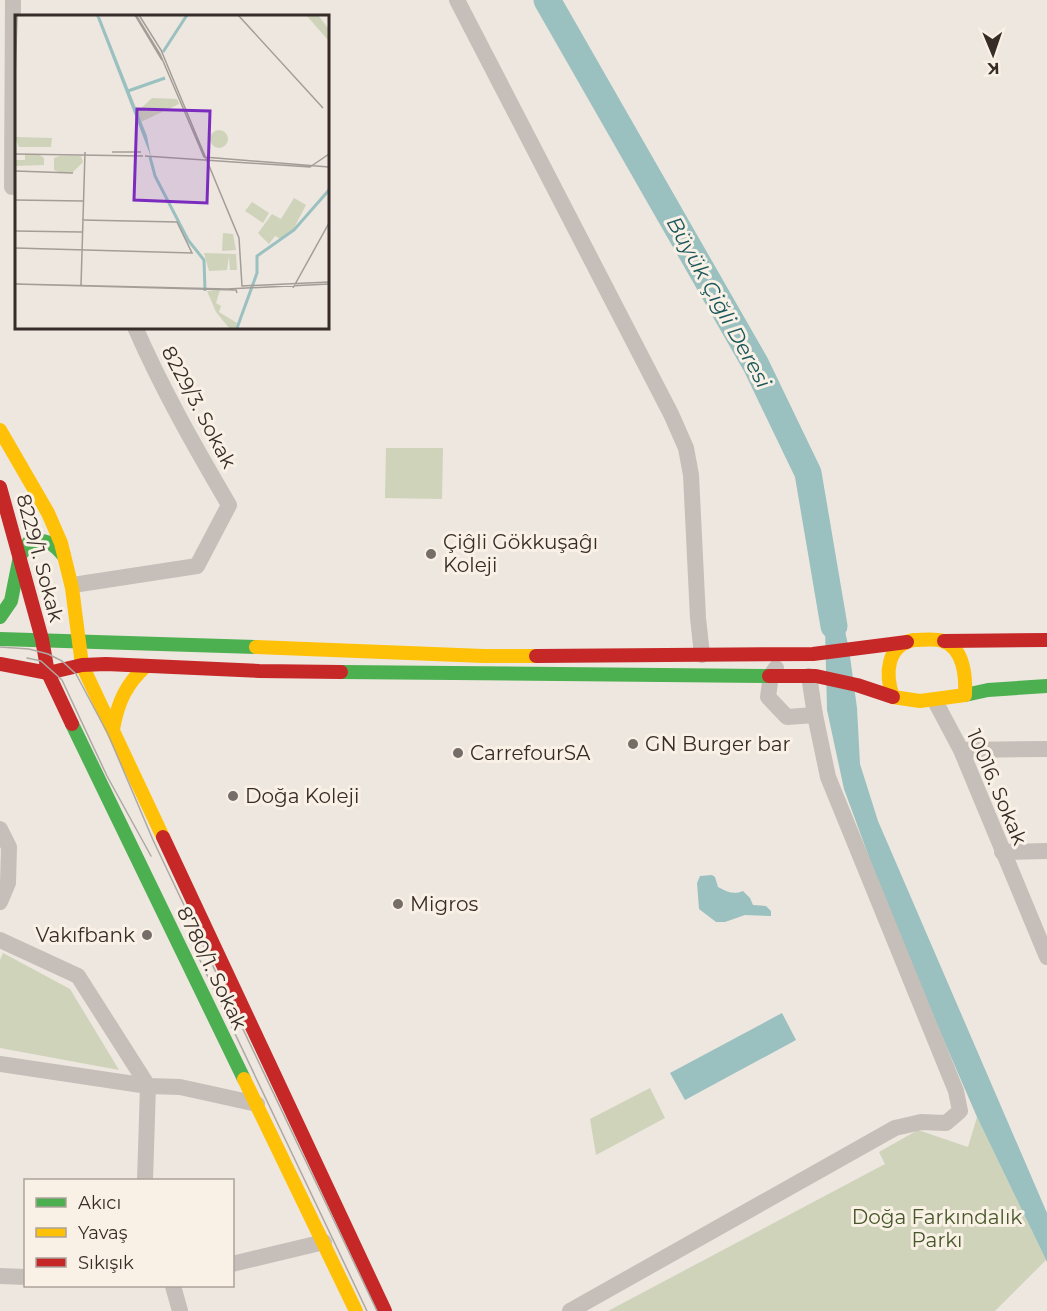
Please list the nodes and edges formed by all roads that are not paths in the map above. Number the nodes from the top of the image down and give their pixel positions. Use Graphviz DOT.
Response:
graph roads {
  1 [pos="13,0"];
  2 [pos="457,0"];
  3 [pos="10,187"];
  4 [pos="135,328"];
  5 [pos="0,430"];
  6 [pos="0,487"];
  7 [pos="20,556"];
  8 [pos="65,557"];
  9 [pos="73,585"];
  10 [pos="0,617"];
  11 [pos="0,639"];
  12 [pos="42,639"];
  13 [pos="78,640"];
  14 [pos="1047,640"];
  15 [pos="944,641"];
  16 [pos="907,642"];
  17 [pos="702,655"];
  18 [pos="785,655"];
  19 [pos="0,664"];
  20 [pos="82,665"];
  21 [pos="146,666"];
  22 [pos="48,673"];
  23 [pos="771,675"];
  24 [pos="813,676"];
  25 [pos="1047,686"];
  26 [pos="965,696"];
  27 [pos="893,697"];
  28 [pos="935,701"];
  29 [pos="815,715"];
  30 [pos="113,729"];
  31 [pos="1047,749"];
  32 [pos="961,750"];
  33 [pos="0,829"];
  34 [pos="1047,851"];
  35 [pos="1002,852"];
  36 [pos="0,902"];
  37 [pos="0,940"];
  38 [pos="1047,957"];
  39 [pos="0,1064"];
  40 [pos="148,1086"];
  41 [pos="256,1104"];
  42 [pos="145,1179"];
  43 [pos="324,1242"];
  44 [pos="234,1264"];
  45 [pos="0,1276"];
  46 [pos="24,1277"];
  47 [pos="173,1287"];
  48 [pos="180,1311"];
  49 [pos="356,1311"];
  50 [pos="384,1311"];
  51 [pos="570,1311"];
  1 -- 3 [label="street"];
  2 -- 17 [label="street"];
  4 -- 9 [label="street, 8229/3. Sokak"];
  5 -- 8 [label="street, 8229/1. Sokak"];
  6 -- 7 [label="street, 8229/1. Sokak"];
  7 -- 8 [label="street"];
  7 -- 10 [label="street"];
  7 -- 12 [label="street, 8229/1. Sokak"];
  8 -- 9 [label="street, 8229/1. Sokak"];
  9 -- 13 [label="street, 8229/1. Sokak"];
  11 -- 12 [label="street"];
  12 -- 13 [label="street"];
  12 -- 22 [label="street, 8780/1. Sokak"];
  13 -- 17 [label="street"];
  13 -- 20 [label="street, 8229/1. Sokak"];
  14 -- 15 [label="street"];
  15 -- 16 [label="street"];
  15 -- 26 [label="street"];
  16 -- 18 [label="street"];
  16 -- 27 [label="street"];
  17 -- 18 [label="street"];
  18 -- 23 [label="street"];
  19 -- 22 [label="street"];
  20 -- 21 [label="street"];
  20 -- 22 [label="street"];
  20 -- 30 [label="street, 8229/1. Sokak"];
  21 -- 23 [label="street"];
  21 -- 30 [label="street"];
  22 -- 41 [label="street, 8780/1. Sokak"];
  23 -- 24 [label="street"];
  23 -- 29 [label="street"];
  24 -- 27 [label="street"];
  24 -- 29 [label="street"];
  25 -- 26 [label="street"];
  26 -- 28 [label="street"];
  27 -- 28 [label="street"];
  28 -- 32 [label="street, 10016. Sokak"];
  29 -- 51 [label="street"];
  30 -- 50 [label="street, 8229/1. Sokak"];
  31 -- 32 [label="street"];
  32 -- 35 [label="street, 10016. Sokak"];
  33 -- 36 [label="street"];
  34 -- 35 [label="street"];
  35 -- 38 [label="street, 10016. Sokak"];
  37 -- 40 [label="street"];
  39 -- 40 [label="street"];
  40 -- 41 [label="street"];
  40 -- 42 [label="street"];
  41 -- 43 [label="street, 8780/1. Sokak"];
  43 -- 44 [label="street"];
  43 -- 49 [label="street, 8780/1. Sokak"];
  45 -- 46 [label="street"];
  47 -- 48 [label="street"];
}
